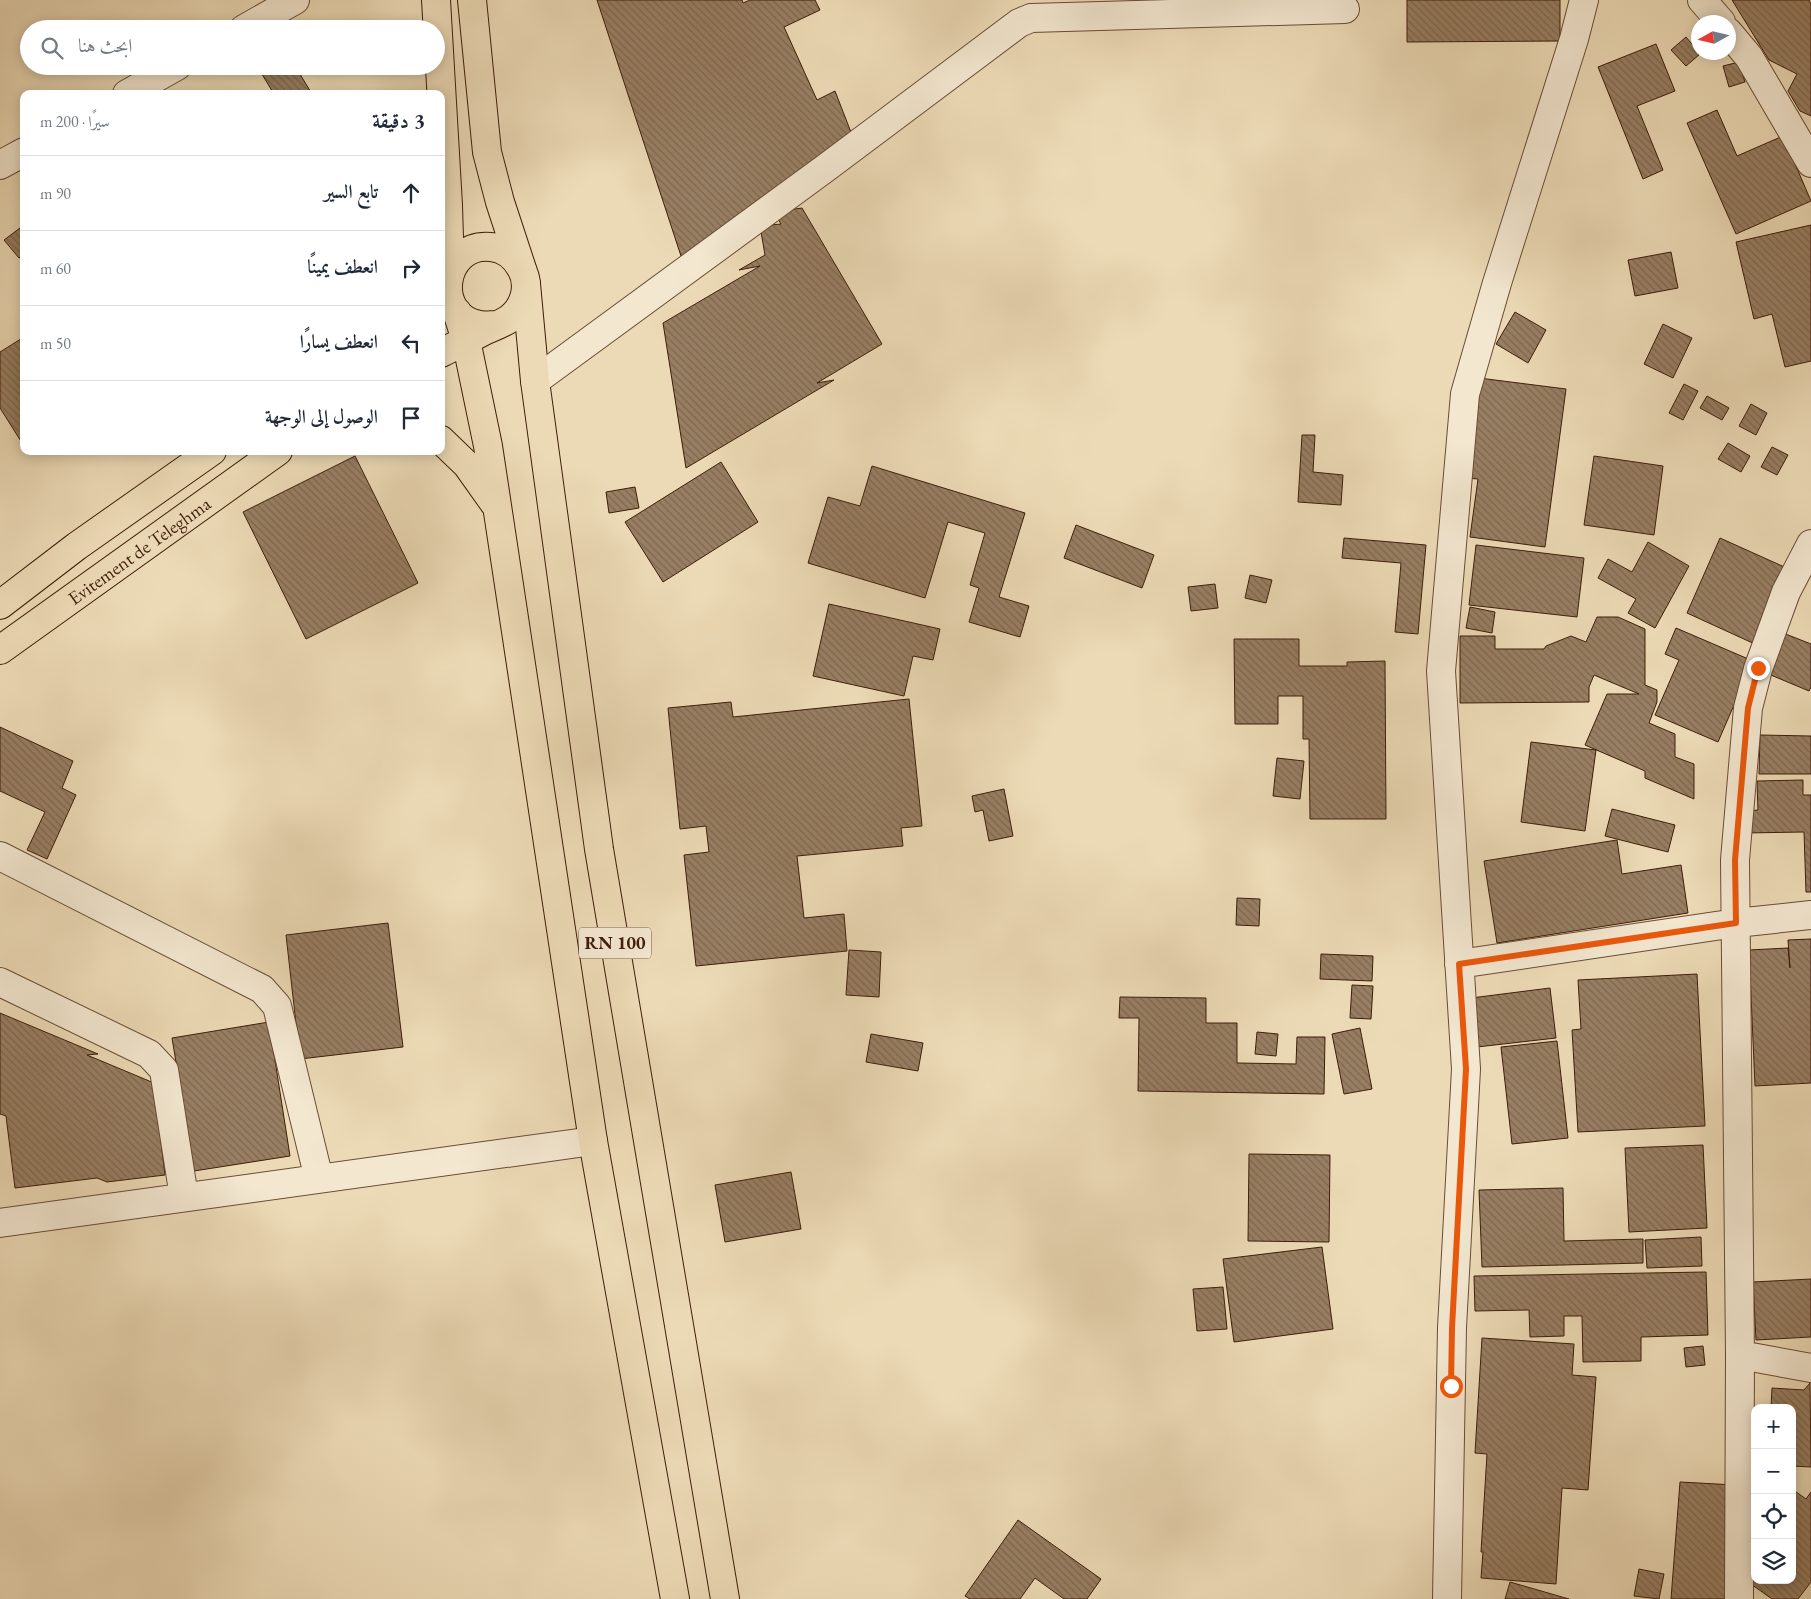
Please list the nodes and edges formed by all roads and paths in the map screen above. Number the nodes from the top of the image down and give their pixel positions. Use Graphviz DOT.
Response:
graph roads {
  1 [pos="295,0"];
  2 [pos="436,0"];
  3 [pos="472,0"];
  4 [pos="1584,0"];
  5 [pos="1702,0"];
  6 [pos="1346,9"];
  7 [pos="1715,15"];
  8 [pos="260,20"];
  9 [pos="437,20"];
  10 [pos="1736,42"];
  11 [pos="161,75"];
  12 [pos="440,75"];
  13 [pos="134,90"];
  14 [pos="440,90"];
  15 [pos="20,154"];
  16 [pos="1811,164"];
  17 [pos="0,165"];
  18 [pos="445,232"];
  19 [pos="446,274"];
  20 [pos="525,278"];
  21 [pos="457,312"];
  22 [pos="496,325"];
  23 [pos="466,340"];
  24 [pos="445,351"];
  25 [pos="535,381"];
  26 [pos="445,444"];
  27 [pos="206,455"];
  28 [pos="272,455"];
  29 [pos="499,509"];
  30 [pos="1811,544"];
  31 [pos="0,605"];
  32 [pos="0,650"];
  33 [pos="0,856"];
  34 [pos="1811,915"];
  35 [pos="1736,923"];
  36 [pos="1459,964"];
  37 [pos="0,982"];
  38 [pos="593,1141"];
  39 [pos="319,1179"];
  40 [pos="184,1197"];
  41 [pos="0,1223"];
  42 [pos="1740,1355"];
  43 [pos="1811,1368"];
  44 [pos="675,1599"];
  45 [pos="725,1599"];
  46 [pos="1447,1599"];
  47 [pos="1739,1599"];
  1 -- 8 [label="street"];
  2 -- 9 [label="main road"];
  3 -- 20 [label="main road, RN 100"];
  4 -- 36 [label="street"];
  5 -- 7 [label="street"];
  6 -- 25 [label="street"];
  10 -- 16 [label="street"];
  11 -- 13 [label="street"];
  12 -- 14 [label="main road"];
  15 -- 17 [label="street"];
  18 -- 19 [label="main road"];
  19 -- 20 [label="main road"];
  19 -- 21 [label="main road"];
  20 -- 22 [label="main road"];
  20 -- 25 [label="main road, RN 100"];
  21 -- 22 [label="main road"];
  21 -- 23 [label="main road, RN 100"];
  22 -- 23 [label="main road"];
  23 -- 24 [label="main road"];
  23 -- 29 [label="main road, RN 100"];
  25 -- 45 [label="main road, RN 100"];
  26 -- 29 [label="main road"];
  27 -- 31 [label="main road, Evitement de Teleghma"];
  28 -- 32 [label="main road, Evitement de Teleghma"];
  29 -- 38 [label="main road, RN 100"];
  30 -- 35 [label="street"];
  33 -- 39 [label="street"];
  34 -- 35 [label="street"];
  35 -- 36 [label="street"];
  35 -- 42 [label="street"];
  36 -- 46 [label="street"];
  37 -- 40 [label="street"];
  38 -- 39 [label="street"];
  38 -- 44 [label="main road, RN 100"];
  39 -- 40 [label="street"];
  40 -- 41 [label="street"];
  42 -- 43 [label="street"];
  42 -- 47 [label="street"];
}
